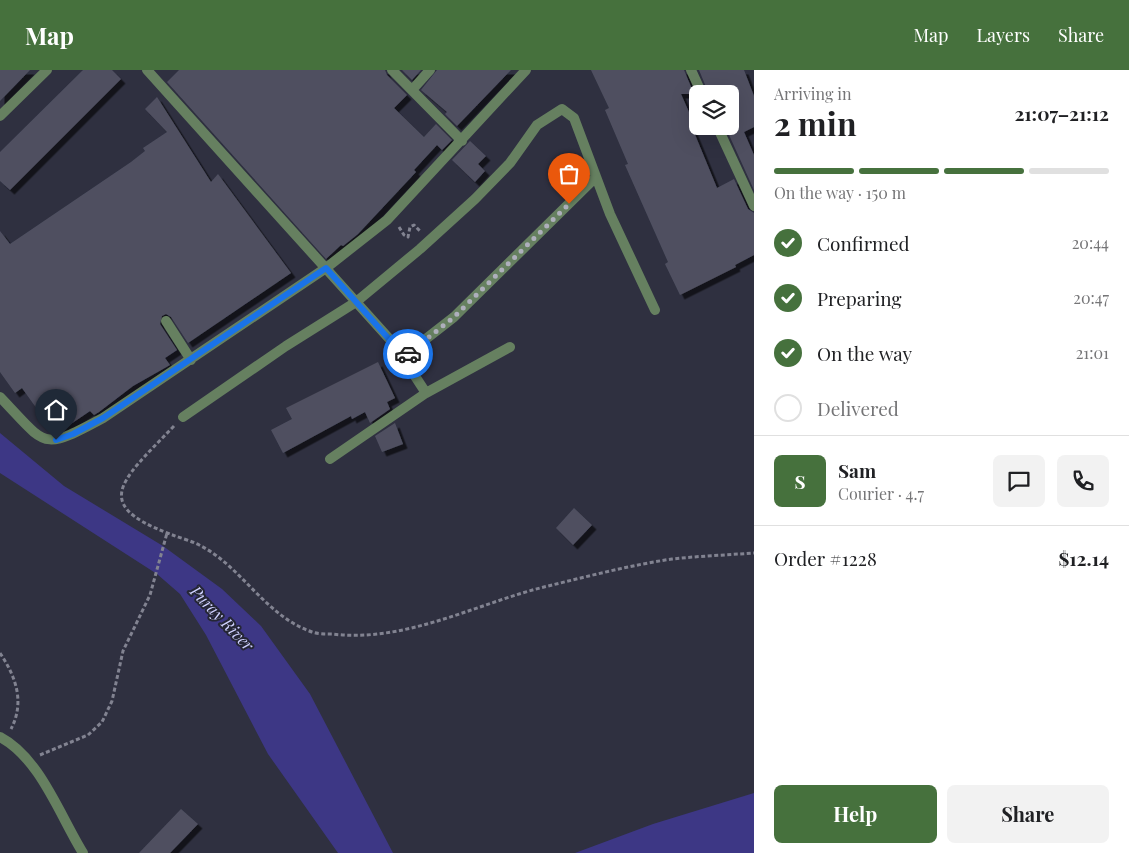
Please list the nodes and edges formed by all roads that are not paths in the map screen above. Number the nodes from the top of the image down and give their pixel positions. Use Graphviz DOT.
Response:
graph roads {
  1 [pos="47,70"];
  2 [pos="147,70"];
  3 [pos="392,70"];
  4 [pos="430,70"];
  5 [pos="526,70"];
  6 [pos="691,70"];
  7 [pos="698,85"];
  8 [pos="412,90"];
  9 [pos="0,116"];
  10 [pos="721,135"];
  11 [pos="462,141"];
  12 [pos="596,177"];
  13 [pos="754,206"];
  14 [pos="326,268"];
  15 [pos="356,302"];
  16 [pos="655,310"];
  17 [pos="166,321"];
  18 [pos="510,347"];
  19 [pos="404,356"];
  20 [pos="191,360"];
  21 [pos="426,393"];
  22 [pos="0,397"];
  23 [pos="183,417"];
  24 [pos="330,459"];
  25 [pos="3,738"];
  26 [pos="83,853"];
  1 -- 9 [label="street"];
  2 -- 14 [label="street"];
  3 -- 8 [label="street"];
  4 -- 8 [label="street"];
  5 -- 11 [label="street"];
  6 -- 7 [label="street"];
  8 -- 11 [label="street"];
  10 -- 13 [label="street"];
  11 -- 14 [label="street"];
  12 -- 15 [label="street"];
  12 -- 16 [label="street"];
  12 -- 19 [label="street"];
  14 -- 15 [label="street"];
  14 -- 20 [label="street"];
  15 -- 19 [label="street"];
  15 -- 23 [label="street"];
  17 -- 20 [label="street"];
  18 -- 21 [label="street"];
  19 -- 21 [label="street"];
  20 -- 22 [label="street"];
  21 -- 24 [label="street"];
  25 -- 26 [label="street"];
}
